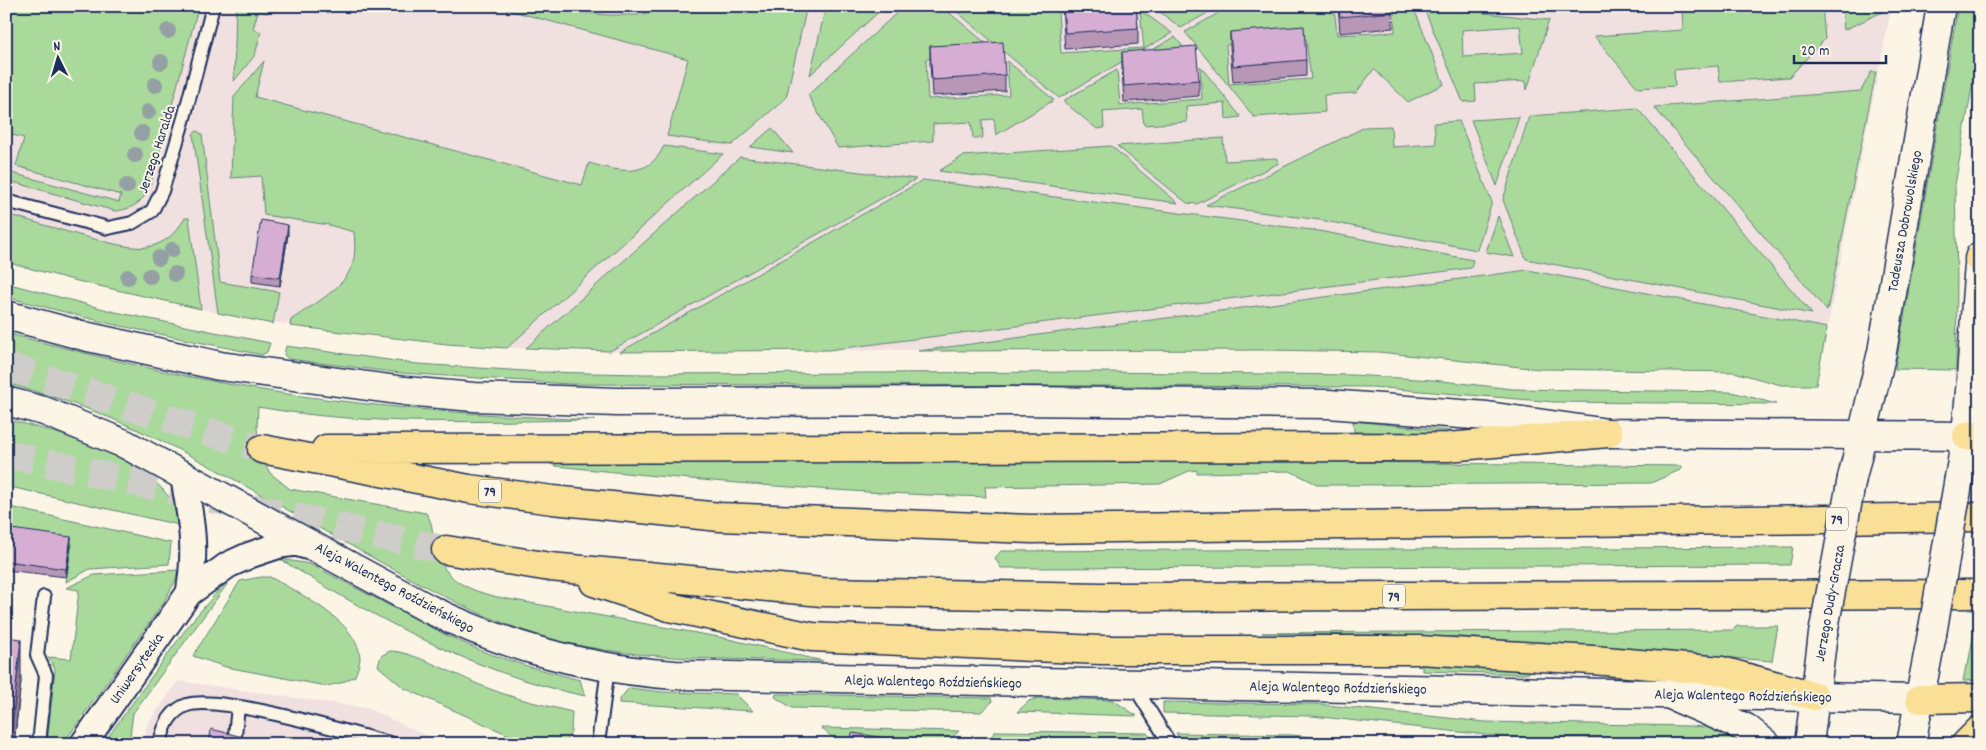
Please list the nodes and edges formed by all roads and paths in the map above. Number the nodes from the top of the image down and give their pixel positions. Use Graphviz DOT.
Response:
graph roads {
  1 [pos="213,6"];
  2 [pos="1941,6"];
  3 [pos="6,201"];
  4 [pos="1980,259"];
  5 [pos="6,315"];
  6 [pos="6,401"];
  7 [pos="1608,432"];
  8 [pos="1862,435"];
  9 [pos="1973,435"];
  10 [pos="183,474"];
  11 [pos="1980,517"];
  12 [pos="446,550"];
  13 [pos="323,551"];
  14 [pos="550,567"];
  15 [pos="189,593"];
  16 [pos="1980,594"];
  17 [pos="44,598"];
  18 [pos="608,668"];
  19 [pos="1133,684"];
  20 [pos="1668,694"];
  21 [pos="1814,696"];
  22 [pos="1920,698"];
  23 [pos="1980,698"];
  24 [pos="238,707"];
  25 [pos="1980,730"];
  26 [pos="39,744"];
  27 [pos="83,744"];
  28 [pos="160,744"];
  29 [pos="234,744"];
  30 [pos="393,744"];
  31 [pos="598,744"];
  32 [pos="1170,744"];
  33 [pos="1766,744"];
  34 [pos="1809,744"];
  35 [pos="1911,744"];
  36 [pos="1966,744"];
  1 -- 3 [label="lane, Jerzego Haralda"];
  2 -- 8 [label="main road, Tadeusza Dobrowolskiego"];
  4 -- 9 [label="main road"];
  5 -- 7 [label="main road"];
  6 -- 10 [label="main road, Aleja Walentego Roździeńskiego"];
  7 -- 8 [label="main road"];
  7 -- 11 [label="main road, 79"];
  8 -- 9 [label="main road"];
  8 -- 21 [label="main road, Jerzego Dudy-Gracza, bridge"];
  9 -- 22 [label="main road, bridge"];
  10 -- 13 [label="main road, Aleja Walentego Roździeńskiego"];
  10 -- 15 [label="street, Uniwersytecka"];
  12 -- 14 [label="main road, 79"];
  13 -- 15 [label="street, Uniwersytecka"];
  13 -- 18 [label="main road, Aleja Walentego Roździeńskiego"];
  14 -- 16 [label="main road, 79"];
  14 -- 21 [label="main road"];
  15 -- 27 [label="street, Uniwersytecka"];
  17 -- 26 [label="lane"];
  18 -- 19 [label="main road, Aleja Walentego Roździeńskiego"];
  18 -- 31 [label="lane"];
  19 -- 20 [label="main road, Aleja Walentego Roździeńskiego"];
  19 -- 32 [label="lane"];
  20 -- 21 [label="main road, Aleja Walentego Roździeńskiego"];
  20 -- 33 [label="main road"];
  21 -- 22 [label="main road, Aleja Walentego Roździeńskiego"];
  21 -- 34 [label="main road, Jerzego Dudy-Gracza"];
  22 -- 23 [label="main road"];
  22 -- 35 [label="main road"];
  24 -- 28 [label="lane"];
  24 -- 29 [label="lane"];
  24 -- 30 [label="lane"];
  25 -- 36 [label="main road"];
}
